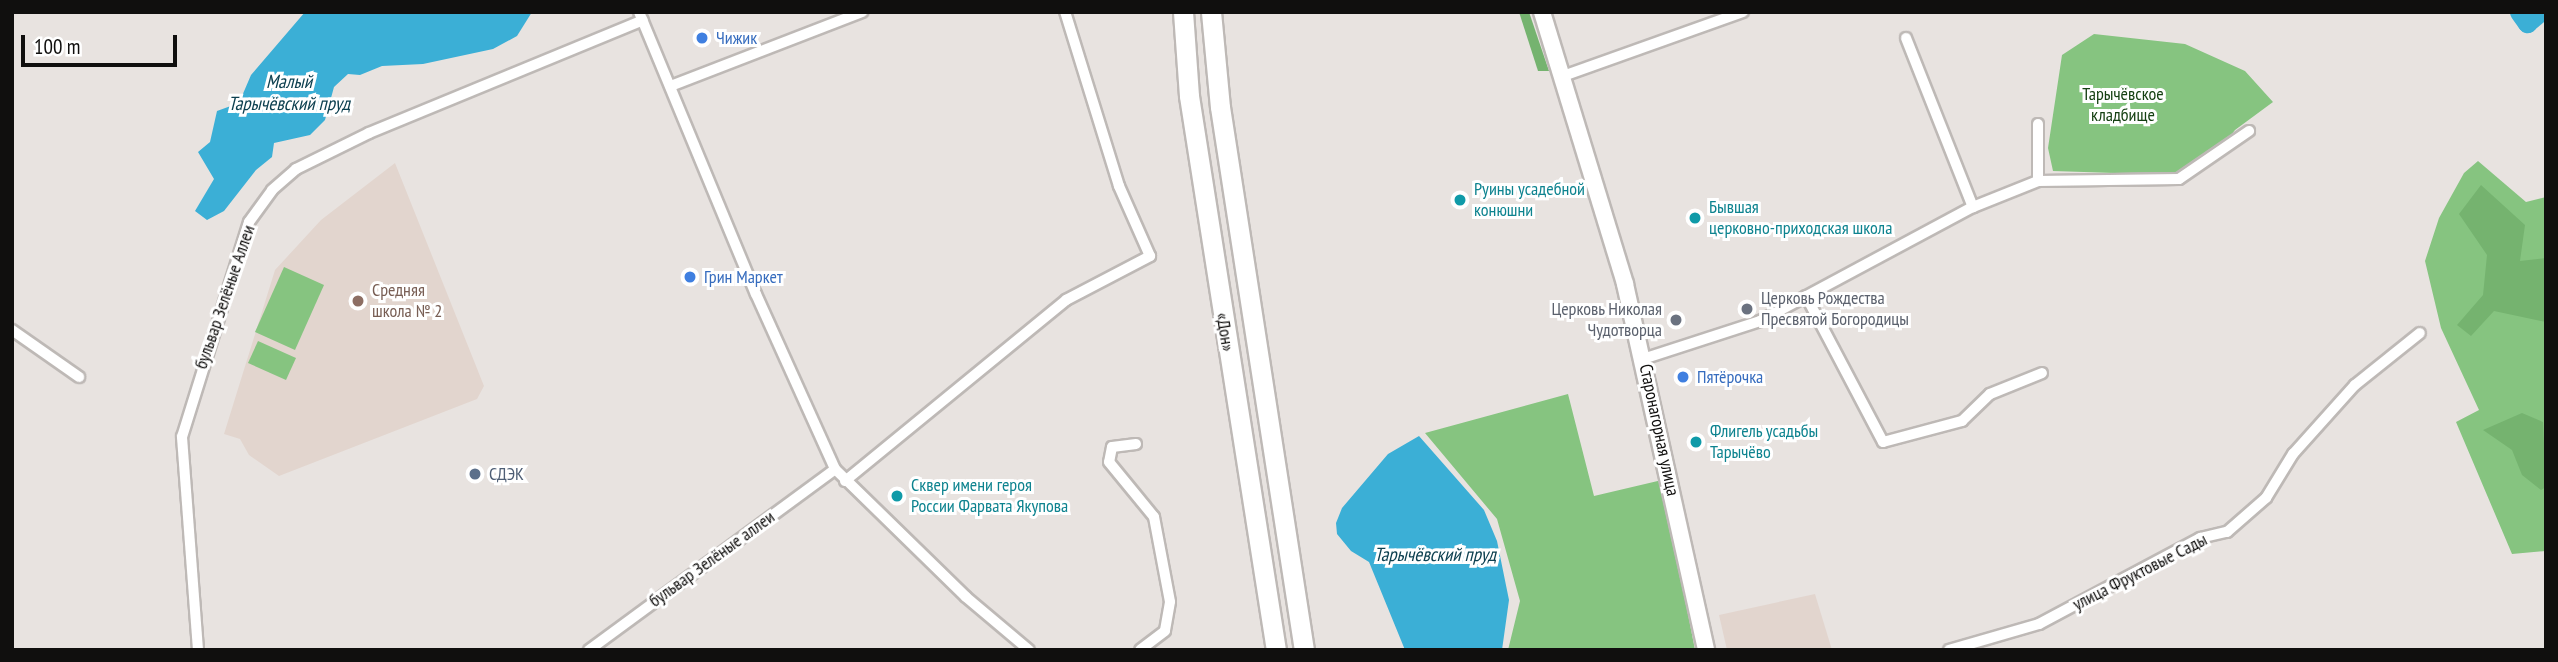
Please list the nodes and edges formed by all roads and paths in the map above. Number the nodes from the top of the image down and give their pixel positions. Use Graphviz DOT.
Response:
graph roads {
  1 [pos="862,12"];
  2 [pos="1065,12"];
  3 [pos="1183,12"];
  4 [pos="1211,12"];
  5 [pos="1542,12"];
  6 [pos="1743,12"];
  7 [pos="641,16"];
  8 [pos="1906,38"];
  9 [pos="1563,76"];
  10 [pos="673,85"];
  11 [pos="2038,124"];
  12 [pos="2249,131"];
  13 [pos="2038,181"];
  14 [pos="1973,207"];
  15 [pos="1806,296"];
  16 [pos="12,330"];
  17 [pos="2420,333"];
  18 [pos="1643,359"];
  19 [pos="2042,373"];
  20 [pos="79,377"];
  21 [pos="1136,444"];
  22 [pos="835,469"];
  23 [pos="845,481"];
  24 [pos="198,650"];
  25 [pos="589,650"];
  26 [pos="1029,650"];
  27 [pos="1140,650"];
  28 [pos="1276,650"];
  29 [pos="1304,650"];
  30 [pos="1706,650"];
  31 [pos="1949,650"];
  1 -- 10 [label="street"];
  2 -- 23 [label="street"];
  3 -- 28 [label="highway, «Дон»"];
  4 -- 29 [label="highway, «Дон»"];
  5 -- 9 [label="main road, Старонагорная улица"];
  6 -- 9 [label="street"];
  7 -- 10 [label="street"];
  7 -- 24 [label="street, бульвар Зелёные Аллеи"];
  8 -- 14 [label="street"];
  9 -- 18 [label="main road, Старонагорная улица"];
  10 -- 22 [label="street"];
  11 -- 13 [label="street"];
  12 -- 13 [label="street"];
  13 -- 14 [label="street"];
  14 -- 15 [label="street"];
  15 -- 18 [label="street"];
  15 -- 19 [label="street"];
  16 -- 20 [label="street"];
  17 -- 31 [label="street, улица Фруктовые Сады"];
  18 -- 30 [label="main road, Старонагорная улица"];
  21 -- 27 [label="street"];
  22 -- 23 [label="street"];
  22 -- 25 [label="street, бульвар Зелёные аллеи"];
  23 -- 26 [label="street"];
}
